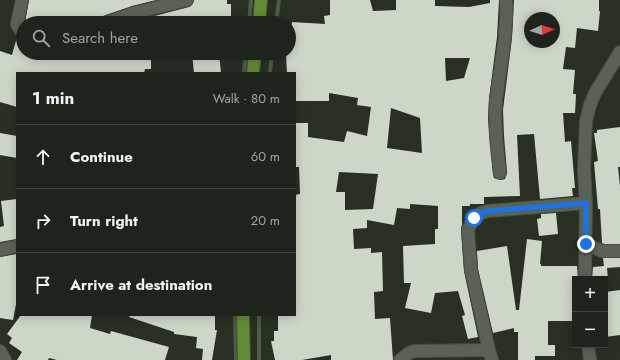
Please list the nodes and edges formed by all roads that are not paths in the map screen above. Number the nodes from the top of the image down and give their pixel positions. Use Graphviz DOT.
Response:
graph roads {
  1 [pos="22,0"];
  2 [pos="187,0"];
  3 [pos="257,0"];
  4 [pos="261,0"];
  5 [pos="506,0"];
  6 [pos="19,16"];
  7 [pos="126,16"];
  8 [pos="260,16"];
  9 [pos="620,52"];
  10 [pos="254,60"];
  11 [pos="253,72"];
  12 [pos="500,173"];
  13 [pos="586,203"];
  14 [pos="586,244"];
  15 [pos="16,246"];
  16 [pos="0,250"];
  17 [pos="620,251"];
  18 [pos="585,276"];
  19 [pos="243,316"];
  20 [pos="588,348"];
  21 [pos="0,351"];
  22 [pos="490,355"];
  23 [pos="5,360"];
  24 [pos="244,360"];
  25 [pos="400,360"];
  26 [pos="590,360"];
  1 -- 6 [label="street"];
  2 -- 7 [label="street"];
  3 -- 4 [label="street"];
  4 -- 8 [label="main road"];
  5 -- 12 [label="street"];
  9 -- 13 [label="street"];
  10 -- 11 [label="main road"];
  13 -- 14 [label="street"];
  13 -- 22 [label="street"];
  14 -- 17 [label="street"];
  14 -- 18 [label="street"];
  15 -- 16 [label="street"];
  19 -- 24 [label="main road"];
  20 -- 26 [label="street"];
  21 -- 23 [label="street"];
  22 -- 25 [label="street"];
}
